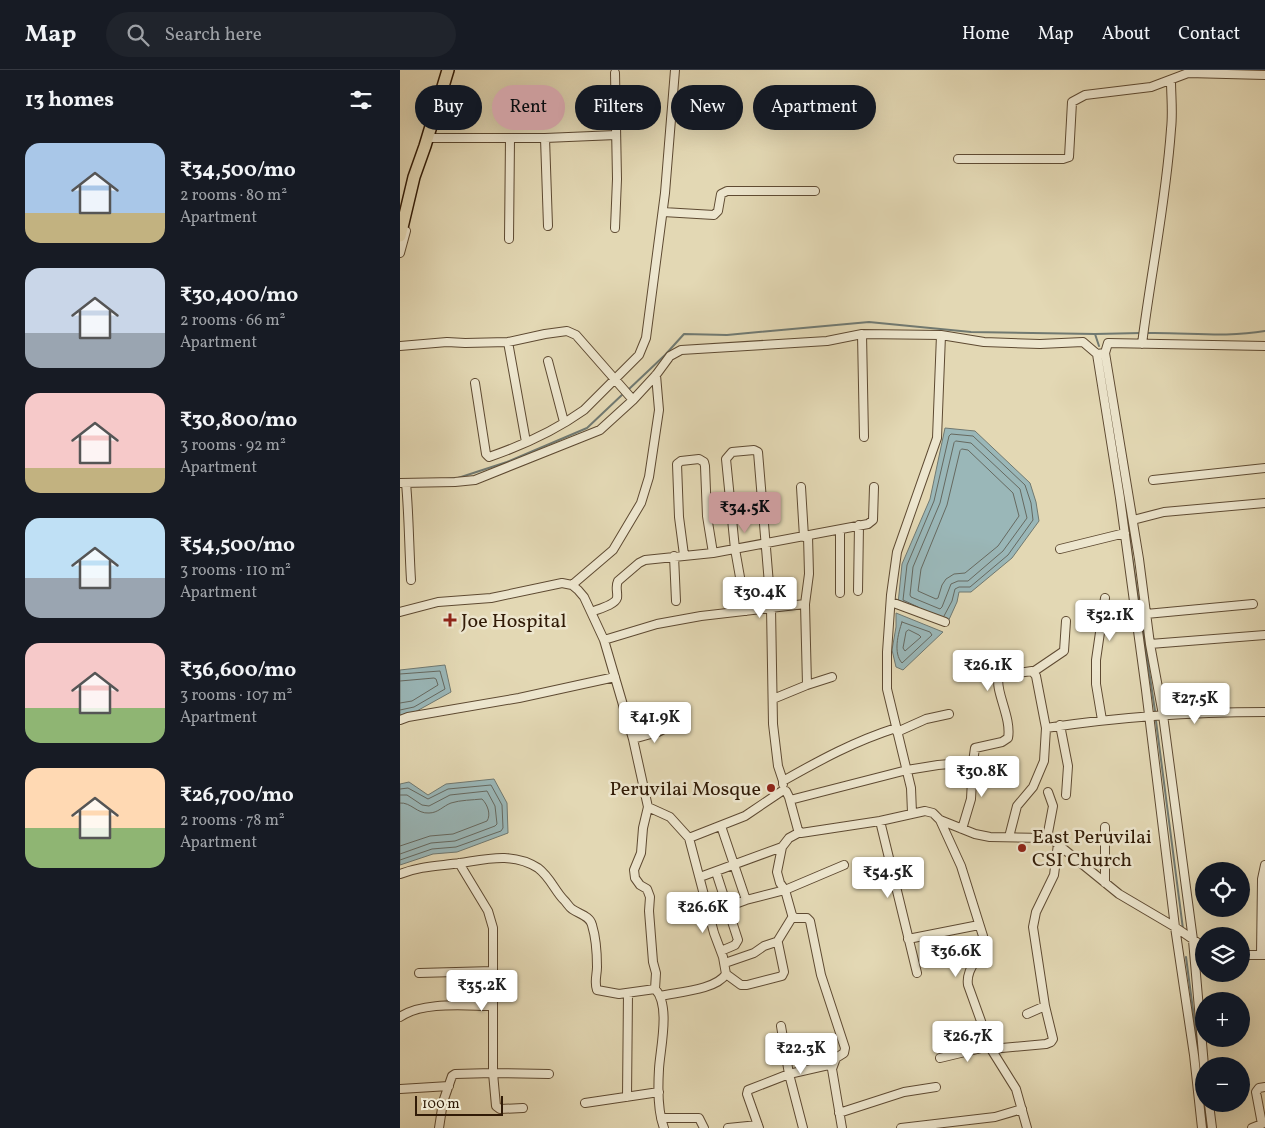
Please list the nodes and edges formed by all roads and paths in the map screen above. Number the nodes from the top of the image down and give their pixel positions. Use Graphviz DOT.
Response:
graph roads {
  1 [pos="448,70"];
  2 [pos="675,70"];
  3 [pos="1188,71"];
  4 [pos="1234,72"];
  5 [pos="615,73"];
  6 [pos="1265,75"];
  7 [pos="1171,80"];
  8 [pos="616,135"];
  9 [pos="510,138"];
  10 [pos="545,138"];
  11 [pos="427,142"];
  12 [pos="958,159"];
  13 [pos="815,190"];
  14 [pos="663,212"];
  15 [pos="400,218"];
  16 [pos="548,226"];
  17 [pos="615,228"];
  18 [pos="400,236"];
  19 [pos="509,239"];
  20 [pos="400,253"];
  21 [pos="862,334"];
  22 [pos="941,336"];
  23 [pos="508,342"];
  24 [pos="1142,344"];
  25 [pos="400,346"];
  26 [pos="1265,346"];
  27 [pos="1101,353"];
  28 [pos="548,361"];
  29 [pos="656,375"];
  30 [pos="615,379"];
  31 [pos="476,383"];
  32 [pos="631,397"];
  33 [pos="564,422"];
  34 [pos="864,437"];
  35 [pos="526,442"];
  36 [pos="1265,468"];
  37 [pos="1153,480"];
  38 [pos="403,483"];
  39 [pos="801,487"];
  40 [pos="874,488"];
  41 [pos="1265,503"];
  42 [pos="1133,520"];
  43 [pos="860,525"];
  44 [pos="840,530"];
  45 [pos="1125,533"];
  46 [pos="806,536"];
  47 [pos="767,542"];
  48 [pos="409,549"];
  49 [pos="735,549"];
  50 [pos="1060,549"];
  51 [pos="400,550"];
  52 [pos="713,553"];
  53 [pos="684,555"];
  54 [pos="674,556"];
  55 [pos="411,580"];
  56 [pos="572,585"];
  57 [pos="858,591"];
  58 [pos="840,592"];
  59 [pos="1105,598"];
  60 [pos="676,601"];
  61 [pos="891,602"];
  62 [pos="805,604"];
  63 [pos="1253,604"];
  64 [pos="771,608"];
  65 [pos="746,611"];
  66 [pos="400,612"];
  67 [pos="591,612"];
  68 [pos="1146,614"];
  69 [pos="1066,621"];
  70 [pos="945,622"];
  71 [pos="1265,635"];
  72 [pos="604,640"];
  73 [pos="1150,644"];
  74 [pos="1033,672"];
  75 [pos="615,677"];
  76 [pos="832,677"];
  77 [pos="807,685"];
  78 [pos="773,700"];
  79 [pos="1265,712"];
  80 [pos="949,714"];
  81 [pos="1163,715"];
  82 [pos="1149,716"];
  83 [pos="400,720"];
  84 [pos="1102,720"];
  85 [pos="1060,726"];
  86 [pos="668,727"];
  87 [pos="1046,728"];
  88 [pos="896,730"];
  89 [pos="633,739"];
  90 [pos="973,762"];
  91 [pos="908,770"];
  92 [pos="783,781"];
  93 [pos="784,790"];
  94 [pos="1048,792"];
  95 [pos="1066,795"];
  96 [pos="790,800"];
  97 [pos="648,807"];
  98 [pos="912,813"];
  99 [pos="940,820"];
  100 [pos="880,821"];
  101 [pos="721,826"];
  102 [pos="1105,827"];
  103 [pos="962,830"];
  104 [pos="800,832"];
  105 [pos="1009,836"];
  106 [pos="689,838"];
  107 [pos="1047,838"];
  108 [pos="1058,844"];
  109 [pos="782,847"];
  110 [pos="459,863"];
  111 [pos="733,864"];
  112 [pos="844,865"];
  113 [pos="1265,865"];
  114 [pos="716,872"];
  115 [pos="400,874"];
  116 [pos="700,878"];
  117 [pos="1105,883"];
  118 [pos="785,890"];
  119 [pos="746,900"];
  120 [pos="727,907"];
  121 [pos="793,916"];
  122 [pos="979,925"];
  123 [pos="1175,926"];
  124 [pos="908,939"];
  125 [pos="1192,940"];
  126 [pos="777,942"];
  127 [pos="1195,942"];
  128 [pos="721,951"];
  129 [pos="1250,955"];
  130 [pos="1263,955"];
  131 [pos="724,963"];
  132 [pos="493,971"];
  133 [pos="420,973"];
  134 [pos="917,973"];
  135 [pos="726,974"];
  136 [pos="628,992"];
  137 [pos="658,992"];
  138 [pos="493,1006"];
  139 [pos="1045,1006"];
  140 [pos="1027,1014"];
  141 [pos="400,1017"];
  142 [pos="781,1026"];
  143 [pos="990,1048"];
  144 [pos="1203,1057"];
  145 [pos="940,1058"];
  146 [pos="833,1064"];
  147 [pos="493,1073"];
  148 [pos="548,1074"];
  149 [pos="789,1074"];
  150 [pos="449,1086"];
  151 [pos="936,1087"];
  152 [pos="1265,1087"];
  153 [pos="400,1088"];
  154 [pos="659,1092"];
  155 [pos="627,1097"];
  156 [pos="584,1104"];
  157 [pos="523,1108"];
  158 [pos="1022,1109"];
  159 [pos="1210,1112"];
  160 [pos="839,1113"];
  161 [pos="661,1118"];
  162 [pos="1263,1124"];
  163 [pos="759,1126"];
  164 [pos="916,1127"];
  165 [pos="439,1128"];
  166 [pos="664,1128"];
  167 [pos="704,1128"];
  168 [pos="728,1128"];
  169 [pos="803,1128"];
  170 [pos="842,1128"];
  171 [pos="901,1128"];
  172 [pos="1027,1128"];
  173 [pos="1202,1128"];
  174 [pos="1212,1128"];
  175 [pos="1252,1128"];
  1 -- 11 [label="highway"];
  2 -- 14 [label="street"];
  3 -- 4 [label="street"];
  3 -- 7 [label="street"];
  4 -- 6 [label="street"];
  5 -- 8 [label="street"];
  7 -- 12 [label="street"];
  7 -- 24 [label="street"];
  8 -- 10 [label="street"];
  8 -- 17 [label="street"];
  9 -- 10 [label="street"];
  9 -- 11 [label="street"];
  9 -- 19 [label="street"];
  10 -- 16 [label="street"];
  11 -- 15 [label="street"];
  11 -- 18 [label="highway"];
  11 -- 20 [label="street"];
  13 -- 14 [label="street"];
  14 -- 30 [label="street"];
  21 -- 22 [label="street"];
  21 -- 29 [label="street"];
  21 -- 34 [label="street"];
  22 -- 27 [label="street"];
  22 -- 61 [label="street"];
  23 -- 25 [label="street"];
  23 -- 30 [label="street"];
  23 -- 35 [label="street"];
  24 -- 26 [label="street"];
  24 -- 27 [label="street"];
  27 -- 42 [label="street"];
  27 -- 45 [label="street"];
  28 -- 33 [label="street"];
  29 -- 32 [label="street"];
  29 -- 56 [label="street"];
  30 -- 32 [label="street"];
  30 -- 33 [label="street"];
  31 -- 35 [label="street"];
  32 -- 38 [label="street"];
  33 -- 35 [label="street"];
  36 -- 37 [label="street"];
  38 -- 48 [label="street"];
  39 -- 46 [label="street"];
  40 -- 43 [label="street"];
  41 -- 42 [label="street"];
  42 -- 68 [label="street"];
  43 -- 44 [label="street"];
  43 -- 57 [label="street"];
  44 -- 46 [label="street"];
  44 -- 58 [label="street"];
  45 -- 50 [label="street"];
  45 -- 82 [label="street"];
  46 -- 47 [label="street"];
  46 -- 62 [label="street"];
  47 -- 49 [label="street"];
  47 -- 49 [label="street"];
  47 -- 64 [label="street"];
  48 -- 51 [label="street"];
  48 -- 55 [label="street"];
  49 -- 52 [label="street"];
  49 -- 65 [label="street"];
  52 -- 53 [label="street"];
  52 -- 53 [label="street"];
  53 -- 54 [label="street"];
  54 -- 60 [label="street"];
  54 -- 67 [label="street"];
  56 -- 66 [label="street"];
  56 -- 67 [label="street"];
  59 -- 84 [label="street"];
  61 -- 70 [label="street"];
  61 -- 88 [label="street"];
  62 -- 64 [label="street"];
  62 -- 77 [label="street"];
  63 -- 68 [label="street"];
  64 -- 65 [label="street"];
  64 -- 78 [label="street"];
  65 -- 72 [label="street"];
  67 -- 72 [label="street"];
  68 -- 73 [label="street"];
  69 -- 74 [label="street"];
  71 -- 73 [label="street"];
  72 -- 75 [label="street"];
  73 -- 81 [label="street"];
  74 -- 87 [label="street"];
  74 -- 90 [label="street"];
  75 -- 83 [label="street"];
  75 -- 89 [label="street"];
  76 -- 77 [label="street"];
  77 -- 78 [label="street"];
  78 -- 92 [label="street"];
  79 -- 81 [label="street"];
  80 -- 88 [label="street"];
  81 -- 82 [label="street"];
  81 -- 125 [label="street"];
  82 -- 84 [label="street"];
  82 -- 123 [label="street"];
  84 -- 85 [label="street"];
  85 -- 87 [label="street"];
  85 -- 95 [label="street"];
  86 -- 89 [label="street"];
  87 -- 105 [label="street"];
  88 -- 91 [label="street"];
  88 -- 92 [label="street"];
  89 -- 97 [label="street"];
  90 -- 91 [label="street"];
  90 -- 103 [label="street"];
  91 -- 96 [label="street"];
  91 -- 98 [label="street"];
  92 -- 93 [label="street"];
  93 -- 96 [label="street"];
  93 -- 101 [label="street"];
  94 -- 107 [label="street"];
  96 -- 104 [label="street"];
  97 -- 106 [label="street"];
  97 -- 137 [label="street"];
  98 -- 99 [label="street"];
  98 -- 100 [label="street"];
  99 -- 103 [label="street"];
  99 -- 122 [label="street"];
  100 -- 104 [label="street"];
  100 -- 124 [label="street"];
  101 -- 106 [label="street"];
  101 -- 111 [label="street"];
  102 -- 117 [label="street"];
  103 -- 105 [label="street"];
  104 -- 109 [label="street"];
  105 -- 107 [label="street"];
  106 -- 116 [label="street"];
  107 -- 108 [label="street"];
  108 -- 117 [label="street"];
  108 -- 139 [label="street"];
  109 -- 111 [label="street"];
  109 -- 118 [label="street"];
  110 -- 115 [label="street"];
  110 -- 132 [label="street"];
  110 -- 136 [label="street"];
  111 -- 114 [label="street"];
  111 -- 119 [label="street"];
  112 -- 118 [label="street"];
  113 -- 130 [label="street"];
  114 -- 116 [label="street"];
  114 -- 120 [label="street"];
  116 -- 128 [label="street"];
  117 -- 123 [label="street"];
  118 -- 119 [label="street"];
  118 -- 121 [label="street"];
  119 -- 120 [label="street"];
  120 -- 128 [label="street"];
  121 -- 126 [label="street"];
  121 -- 146 [label="street"];
  122 -- 124 [label="street"];
  122 -- 143 [label="street"];
  123 -- 125 [label="street"];
  123 -- 173 [label="street"];
  124 -- 134 [label="street"];
  125 -- 127 [label="street"];
  125 -- 144 [label="street"];
  126 -- 131 [label="street"];
  126 -- 135 [label="street"];
  128 -- 131 [label="street"];
  129 -- 130 [label="street"];
  131 -- 135 [label="street"];
  132 -- 133 [label="street"];
  132 -- 138 [label="street"];
  135 -- 137 [label="street"];
  136 -- 137 [label="street"];
  136 -- 155 [label="street"];
  137 -- 154 [label="street"];
  138 -- 141 [label="street"];
  138 -- 147 [label="street"];
  139 -- 140 [label="street"];
  139 -- 143 [label="street"];
  142 -- 149 [label="street"];
  143 -- 145 [label="street"];
  143 -- 158 [label="street"];
  146 -- 149 [label="street"];
  146 -- 160 [label="street"];
  147 -- 148 [label="street"];
  147 -- 150 [label="street"];
  147 -- 157 [label="street"];
  149 -- 163 [label="street"];
  149 -- 169 [label="street"];
  150 -- 153 [label="street"];
  150 -- 165 [label="street"];
  151 -- 160 [label="street"];
  152 -- 162 [label="street"];
  154 -- 155 [label="street"];
  154 -- 161 [label="street"];
  155 -- 156 [label="street"];
  158 -- 164 [label="street"];
  158 -- 172 [label="street"];
  159 -- 174 [label="street"];
  160 -- 170 [label="street"];
  161 -- 166 [label="street"];
  161 -- 167 [label="street"];
  162 -- 175 [label="street"];
  163 -- 168 [label="street"];
  164 -- 171 [label="street"];
}
